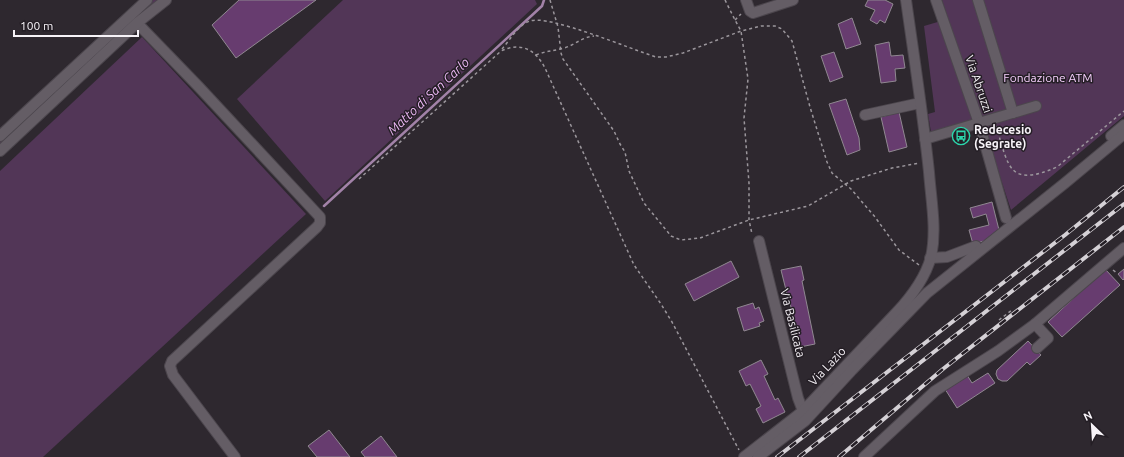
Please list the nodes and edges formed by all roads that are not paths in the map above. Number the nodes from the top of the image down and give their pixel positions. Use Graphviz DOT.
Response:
graph roads {
  1 [pos="147,0"];
  2 [pos="166,0"];
  3 [pos="746,0"];
  4 [pos="793,0"];
  5 [pos="906,0"];
  6 [pos="936,0"];
  7 [pos="978,0"];
  8 [pos="138,23"];
  9 [pos="920,103"];
  10 [pos="1036,106"];
  11 [pos="1013,113"];
  12 [pos="865,115"];
  13 [pos="979,123"];
  14 [pos="1124,125"];
  15 [pos="1124,134"];
  16 [pos="0,136"];
  17 [pos="925,139"];
  18 [pos="0,151"];
  19 [pos="1006,218"];
  20 [pos="1022,218"];
  21 [pos="759,241"];
  22 [pos="976,246"];
  23 [pos="1124,248"];
  24 [pos="930,258"];
  25 [pos="1036,324"];
  26 [pos="1037,348"];
  27 [pos="803,411"];
  28 [pos="742,454"];
  29 [pos="235,457"];
  30 [pos="758,457"];
  31 [pos="864,457"];
  1 -- 16 [label="street"];
  2 -- 8 [label="street"];
  3 -- 4 [label="street"];
  5 -- 9 [label="street"];
  6 -- 13 [label="street, Via Abruzzi"];
  7 -- 11 [label="street"];
  8 -- 18 [label="street"];
  8 -- 29 [label="street"];
  9 -- 12 [label="street"];
  9 -- 17 [label="street"];
  10 -- 11 [label="street"];
  11 -- 13 [label="street"];
  13 -- 17 [label="street, Via Abruzzi"];
  13 -- 19 [label="street"];
  14 -- 20 [label="street"];
  15 -- 20 [label="street"];
  17 -- 24 [label="street"];
  20 -- 30 [label="street"];
  21 -- 27 [label="street, Via Basilicata"];
  22 -- 24 [label="street"];
  23 -- 25 [label="street"];
  24 -- 27 [label="street, Via Lazio"];
  25 -- 26 [label="street"];
  25 -- 31 [label="street"];
  27 -- 28 [label="street, Via Lazio"];
}
